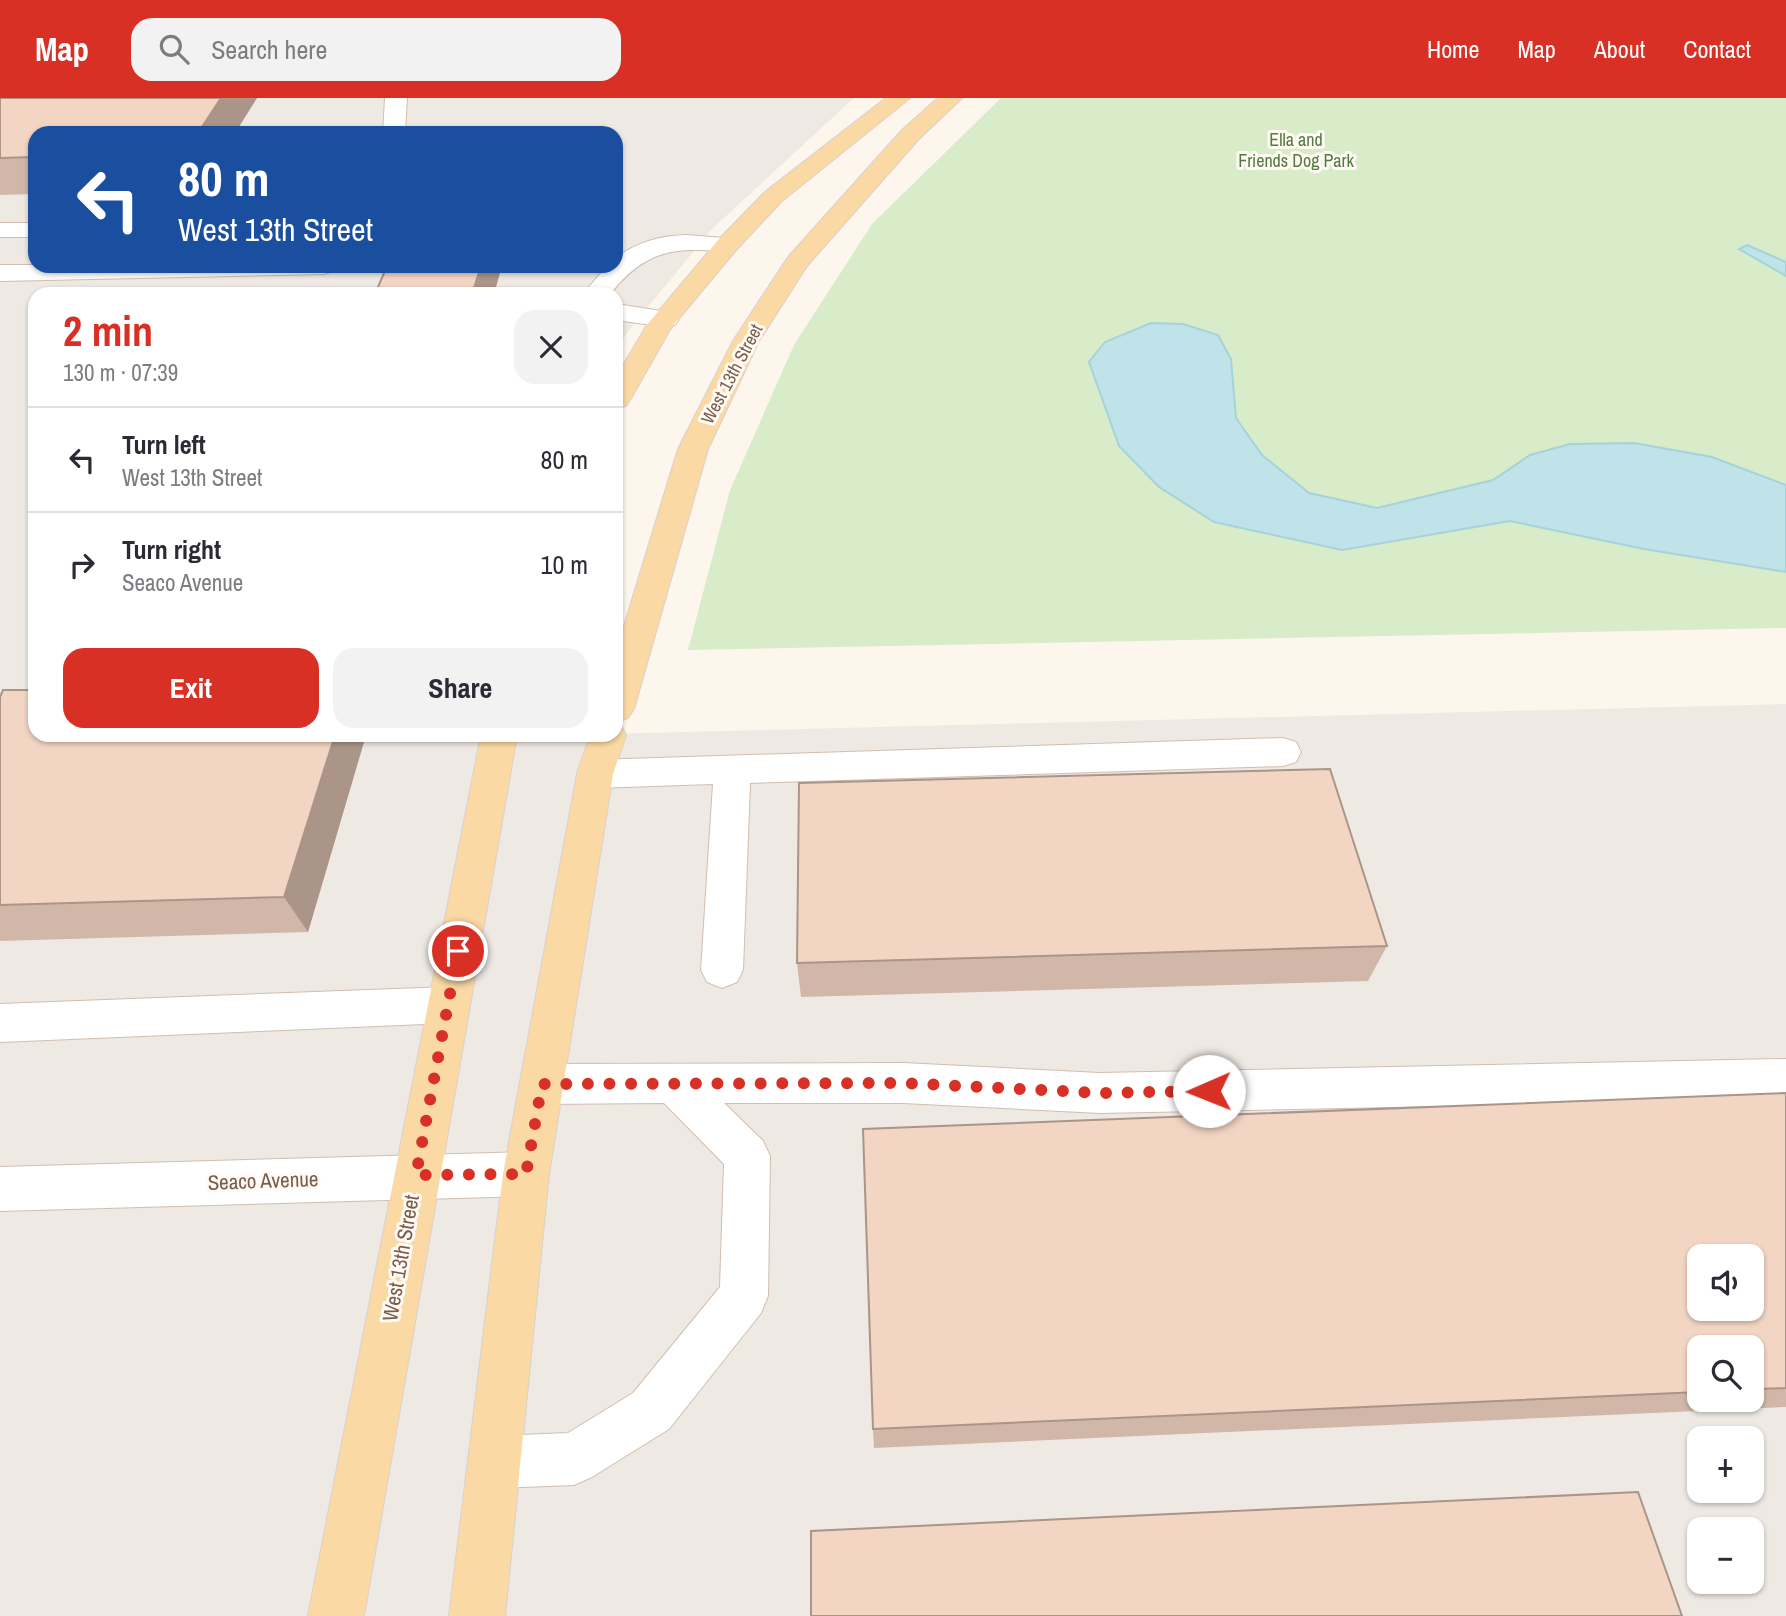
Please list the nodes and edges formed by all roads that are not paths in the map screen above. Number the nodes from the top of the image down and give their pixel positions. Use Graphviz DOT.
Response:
graph roads {
  1 [pos="396,98"];
  2 [pos="899,98"];
  3 [pos="951,98"];
  4 [pos="394,126"];
  5 [pos="0,230"];
  6 [pos="28,230"];
  7 [pos="728,244"];
  8 [pos="623,265"];
  9 [pos="28,272"];
  10 [pos="0,273"];
  11 [pos="612,273"];
  12 [pos="601,287"];
  13 [pos="623,313"];
  14 [pos="666,319"];
  15 [pos="623,387"];
  16 [pos="623,685"];
  17 [pos="498,742"];
  18 [pos="1283,752"];
  19 [pos="601,755"];
  20 [pos="732,770"];
  21 [pos="722,970"];
  22 [pos="448,1005"];
  23 [pos="0,1023"];
  24 [pos="1786,1079"];
  25 [pos="673,1083"];
  26 [pos="542,1084"];
  27 [pos="526,1174"];
  28 [pos="416,1175"];
  29 [pos="0,1189"];
  30 [pos="494,1462"];
  31 [pos="336,1616"];
  32 [pos="477,1616"];
  1 -- 4 [label="lane"];
  2 -- 7 [label="main road"];
  3 -- 16 [label="main road, West 13th Street"];
  5 -- 6 [label="lane"];
  7 -- 8 [label="lane"];
  7 -- 14 [label="main road"];
  9 -- 10 [label="lane"];
  11 -- 12 [label="lane"];
  13 -- 14 [label="lane"];
  14 -- 15 [label="main road"];
  17 -- 22 [label="main road, West 13th Street"];
  18 -- 20 [label="lane"];
  19 -- 20 [label="lane"];
  19 -- 26 [label="main road"];
  20 -- 21 [label="lane"];
  22 -- 23 [label="lane"];
  22 -- 28 [label="main road, West 13th Street"];
  24 -- 25 [label="lane"];
  25 -- 26 [label="lane"];
  25 -- 30 [label="lane"];
  26 -- 27 [label="main road"];
  27 -- 28 [label="lane, Seaco Avenue"];
  27 -- 30 [label="main road"];
  28 -- 29 [label="lane, Seaco Avenue"];
  28 -- 31 [label="main road, West 13th Street"];
  30 -- 32 [label="main road"];
}
